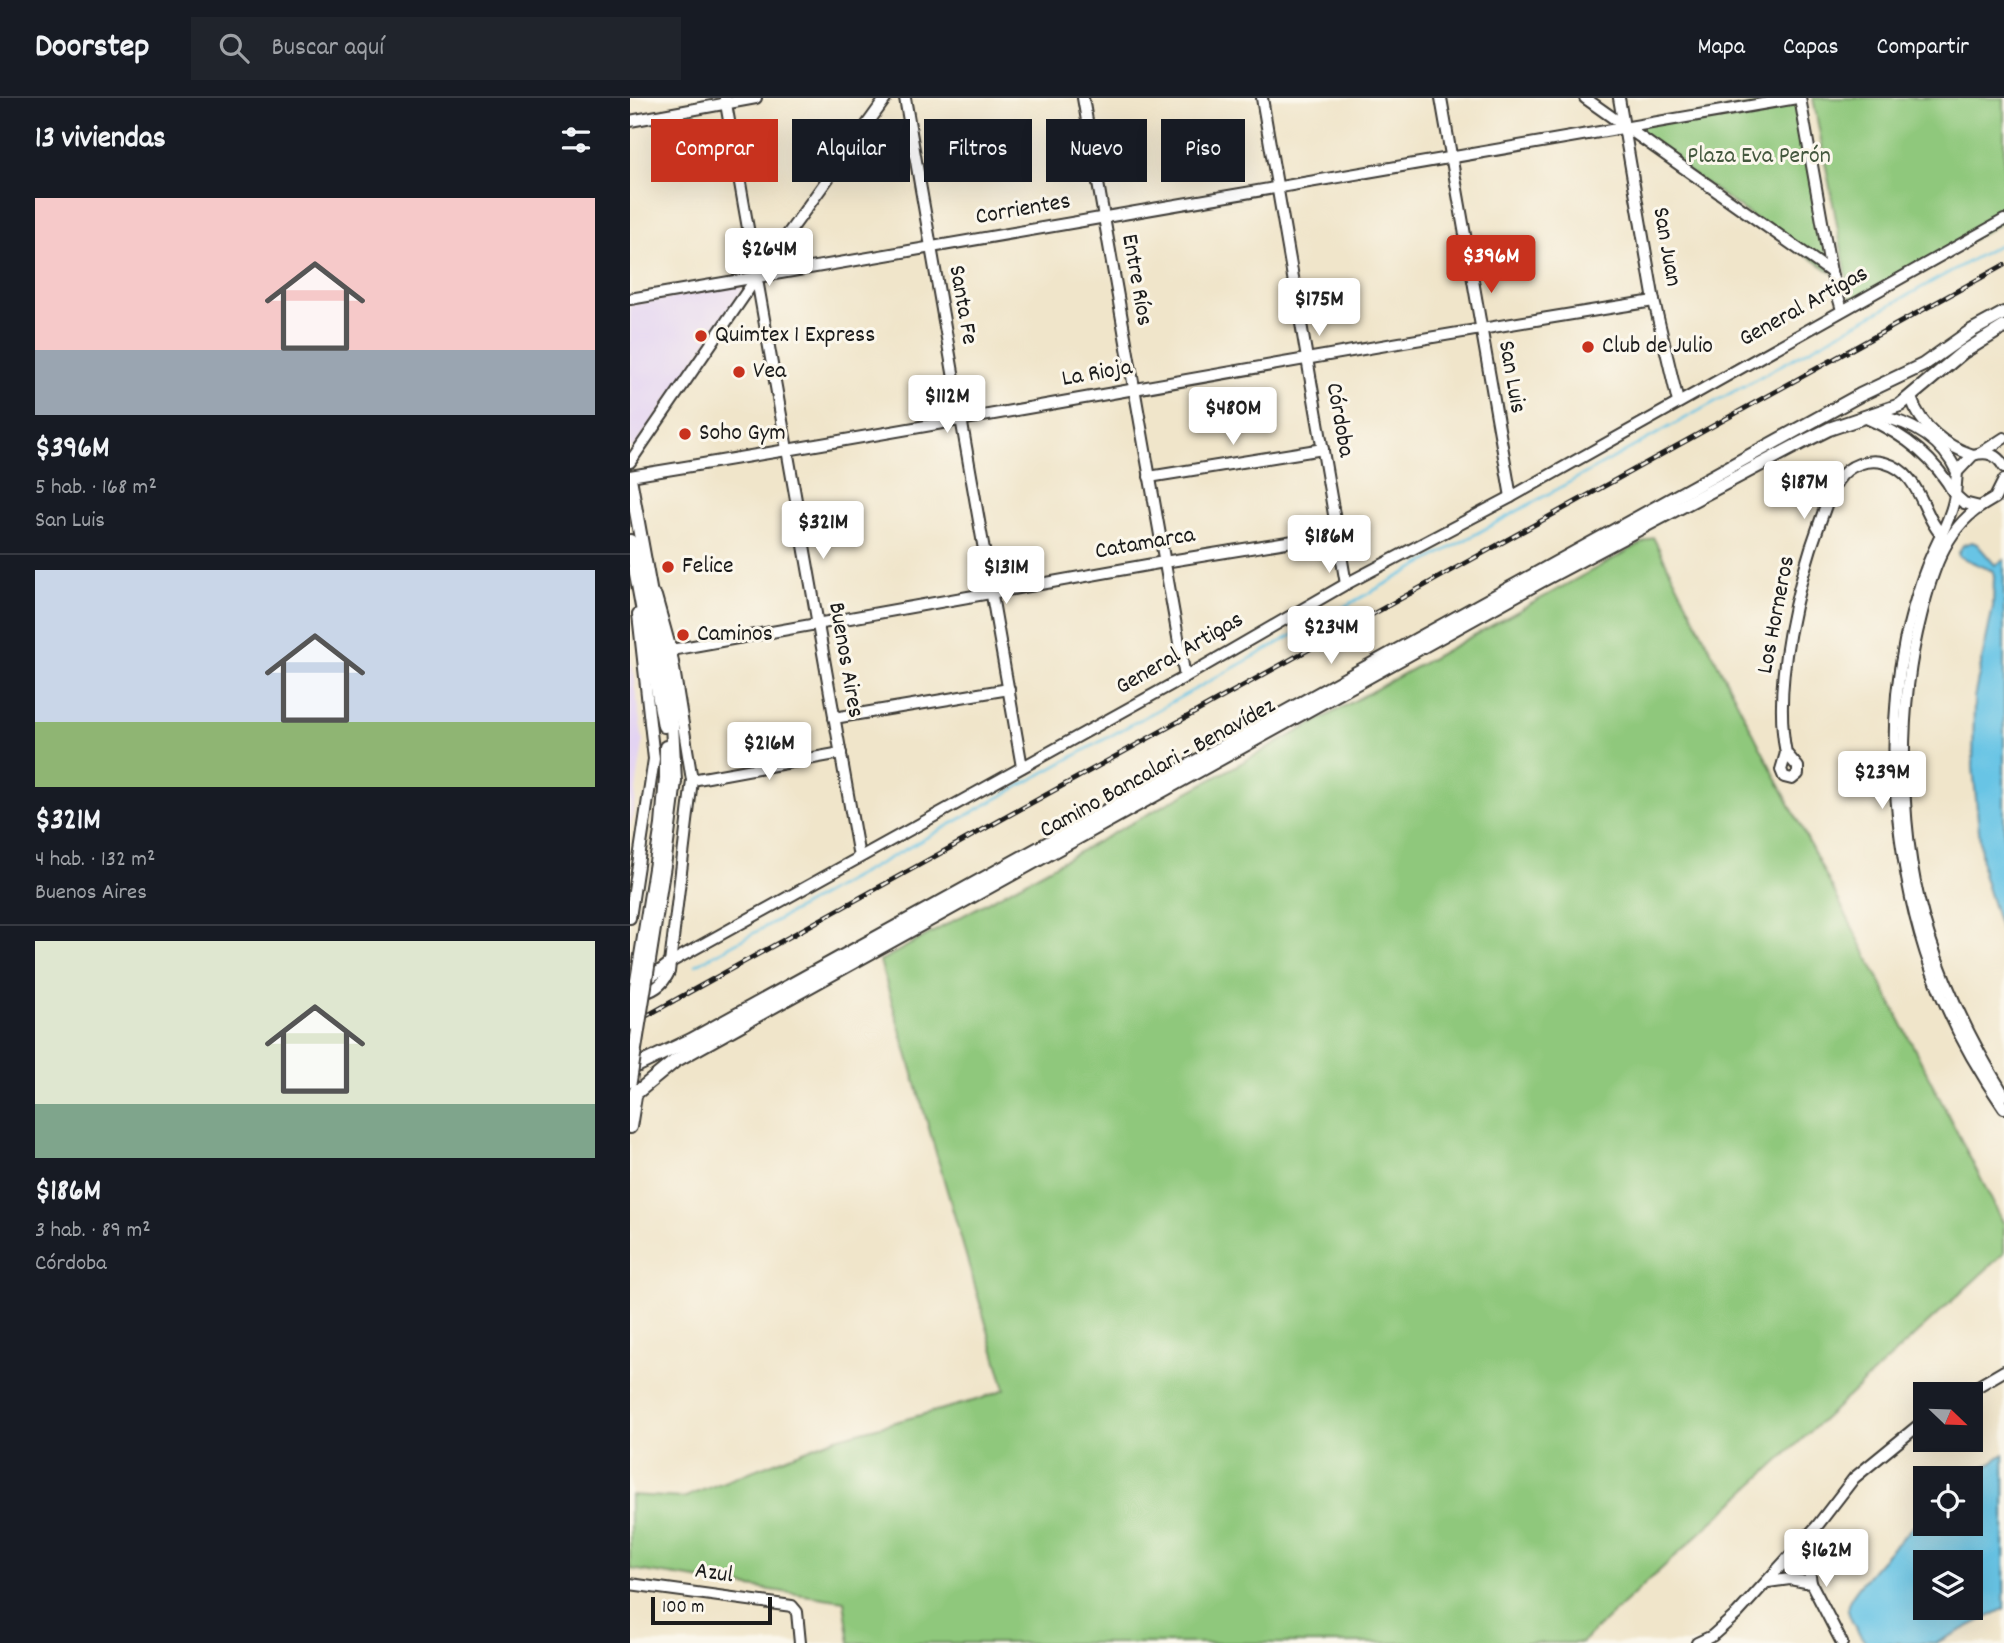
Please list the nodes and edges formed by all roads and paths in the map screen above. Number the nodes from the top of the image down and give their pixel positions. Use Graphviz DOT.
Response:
graph roads {
  1 [pos="756,98"];
  2 [pos="877,98"];
  3 [pos="886,98"];
  4 [pos="905,98"];
  5 [pos="1083,98"];
  6 [pos="1262,98"];
  7 [pos="1441,98"];
  8 [pos="1585,98"];
  9 [pos="1619,98"];
  10 [pos="1798,98"];
  11 [pos="726,101"];
  12 [pos="630,121"];
  13 [pos="1624,126"];
  14 [pos="1451,157"];
  15 [pos="1277,186"];
  16 [pos="1104,217"];
  17 [pos="2004,220"];
  18 [pos="931,248"];
  19 [pos="1832,271"];
  20 [pos="755,275"];
  21 [pos="630,299"];
  22 [pos="1654,301"];
  23 [pos="1842,310"];
  24 [pos="2004,313"];
  25 [pos="2004,327"];
  26 [pos="1481,328"];
  27 [pos="1307,359"];
  28 [pos="1891,379"];
  29 [pos="1133,389"];
  30 [pos="1870,390"];
  31 [pos="1911,398"];
  32 [pos="1678,402"];
  33 [pos="1871,416"];
  34 [pos="960,419"];
  35 [pos="2004,438"];
  36 [pos="1323,449"];
  37 [pos="787,451"];
  38 [pos="1977,454"];
  39 [pos="630,462"];
  40 [pos="2004,467"];
  41 [pos="1957,472"];
  42 [pos="630,477"];
  43 [pos="1149,477"];
  44 [pos="2004,480"];
  45 [pos="1955,495"];
  46 [pos="1511,497"];
  47 [pos="1980,507"];
  48 [pos="1336,534"];
  49 [pos="1944,538"];
  50 [pos="635,548"];
  51 [pos="1164,562"];
  52 [pos="1346,584"];
  53 [pos="992,593"];
  54 [pos="818,624"];
  55 [pos="671,650"];
  56 [pos="1185,677"];
  57 [pos="1009,689"];
  58 [pos="834,718"];
  59 [pos="841,753"];
  60 [pos="1786,753"];
  61 [pos="1022,767"];
  62 [pos="670,780"];
  63 [pos="692,780"];
  64 [pos="859,857"];
  65 [pos="630,918"];
  66 [pos="671,962"];
  67 [pos="630,980"];
  68 [pos="630,992"];
  69 [pos="630,1024"];
  70 [pos="1966,1037"];
  71 [pos="630,1069"];
  72 [pos="630,1078"];
  73 [pos="2004,1095"];
  74 [pos="634,1096"];
  75 [pos="2004,1108"];
  76 [pos="630,1128"];
  77 [pos="2004,1371"];
  78 [pos="1983,1383"];
  79 [pos="1913,1430"];
  80 [pos="1817,1525"];
  81 [pos="1766,1582"];
  82 [pos="1811,1583"];
  83 [pos="630,1584"];
  84 [pos="800,1643"];
  85 [pos="1697,1643"];
  86 [pos="1842,1643"];
  1 -- 11 [label="street"];
  2 -- 20 [label="street"];
  3 -- 20 [label="street"];
  4 -- 18 [label="street, Santa Fe"];
  5 -- 16 [label="street, Entre Ríos"];
  6 -- 15 [label="street, Córdoba"];
  7 -- 14 [label="street, San Luis"];
  8 -- 13 [label="street"];
  9 -- 13 [label="street, San Juan"];
  10 -- 13 [label="street, Corrientes"];
  10 -- 19 [label="street"];
  11 -- 12 [label="street"];
  11 -- 20 [label="street, Buenos Aires"];
  13 -- 14 [label="street, Corrientes"];
  13 -- 19 [label="street"];
  13 -- 22 [label="street, San Juan"];
  14 -- 15 [label="street, Corrientes"];
  14 -- 26 [label="street, San Luis"];
  15 -- 16 [label="street, Corrientes"];
  15 -- 27 [label="street, Córdoba"];
  16 -- 18 [label="street, Corrientes"];
  16 -- 29 [label="street, Entre Ríos"];
  17 -- 23 [label="street, General Artigas"];
  18 -- 20 [label="street, Corrientes"];
  18 -- 34 [label="street, Santa Fe"];
  19 -- 23 [label="street"];
  20 -- 21 [label="street, Corrientes"];
  20 -- 37 [label="street, Buenos Aires"];
  20 -- 39 [label="street"];
  22 -- 26 [label="street, La Rioja"];
  22 -- 32 [label="street, San Juan"];
  23 -- 32 [label="street, General Artigas"];
  24 -- 28 [label="main road, Camino Bancalari - Benavídez"];
  25 -- 31 [label="main road, Camino Bancalari - Benavídez"];
  26 -- 27 [label="street, La Rioja"];
  26 -- 46 [label="street, San Luis"];
  27 -- 29 [label="street, La Rioja"];
  27 -- 36 [label="street, Córdoba"];
  28 -- 30 [label="main road, Camino Bancalari - Benavídez"];
  28 -- 31 [label="main road"];
  29 -- 34 [label="street, La Rioja"];
  29 -- 43 [label="street, Entre Ríos"];
  30 -- 33 [label="main road"];
  30 -- 71 [label="main road, Camino Bancalari - Benavídez"];
  31 -- 33 [label="main road, Camino Bancalari - Benavídez"];
  31 -- 38 [label="street"];
  32 -- 46 [label="street, General Artigas"];
  33 -- 41 [label="street"];
  33 -- 45 [label="street"];
  33 -- 74 [label="main road, Camino Bancalari - Benavídez"];
  34 -- 37 [label="street, La Rioja"];
  34 -- 53 [label="street, Santa Fe"];
  35 -- 38 [label="street"];
  36 -- 43 [label="street"];
  36 -- 48 [label="street, Córdoba"];
  37 -- 42 [label="street, La Rioja"];
  37 -- 54 [label="street, Buenos Aires"];
  38 -- 40 [label="street"];
  38 -- 41 [label="street"];
  41 -- 45 [label="street"];
  42 -- 50 [label="main road"];
  43 -- 51 [label="street, Entre Ríos"];
  44 -- 47 [label="street"];
  45 -- 47 [label="street"];
  45 -- 49 [label="street"];
  46 -- 52 [label="street, General Artigas"];
  47 -- 49 [label="street"];
  48 -- 51 [label="street, Catamarca"];
  48 -- 52 [label="street, Córdoba"];
  49 -- 60 [label="street, Los Horneros"];
  49 -- 70 [label="street"];
  50 -- 55 [label="street"];
  50 -- 62 [label="main road"];
  50 -- 65 [label="street"];
  51 -- 53 [label="street, Catamarca"];
  51 -- 56 [label="street, Entre Ríos"];
  52 -- 56 [label="street, General Artigas"];
  53 -- 54 [label="street, Catamarca"];
  53 -- 57 [label="street, Santa Fe"];
  54 -- 55 [label="street, Catamarca"];
  54 -- 58 [label="street, Buenos Aires"];
  55 -- 63 [label="street"];
  56 -- 61 [label="street, General Artigas"];
  57 -- 58 [label="street"];
  57 -- 61 [label="street, Santa Fe"];
  58 -- 59 [label="street, Buenos Aires"];
  59 -- 63 [label="street"];
  59 -- 64 [label="street, Buenos Aires"];
  61 -- 64 [label="street, General Artigas"];
  62 -- 69 [label="main road, bridge"];
  62 -- 72 [label="main road, bridge"];
  63 -- 66 [label="street"];
  64 -- 66 [label="street, General Artigas"];
  66 -- 67 [label="street, General Artigas"];
  66 -- 68 [label="street"];
  70 -- 73 [label="street"];
  70 -- 75 [label="street"];
  72 -- 74 [label="main road"];
  74 -- 76 [label="main road"];
  77 -- 78 [label="street"];
  79 -- 80 [label="street"];
  80 -- 81 [label="street"];
  80 -- 82 [label="street"];
  81 -- 82 [label="street"];
  81 -- 85 [label="street"];
  82 -- 86 [label="street"];
  83 -- 84 [label="street, Azul"];
}
